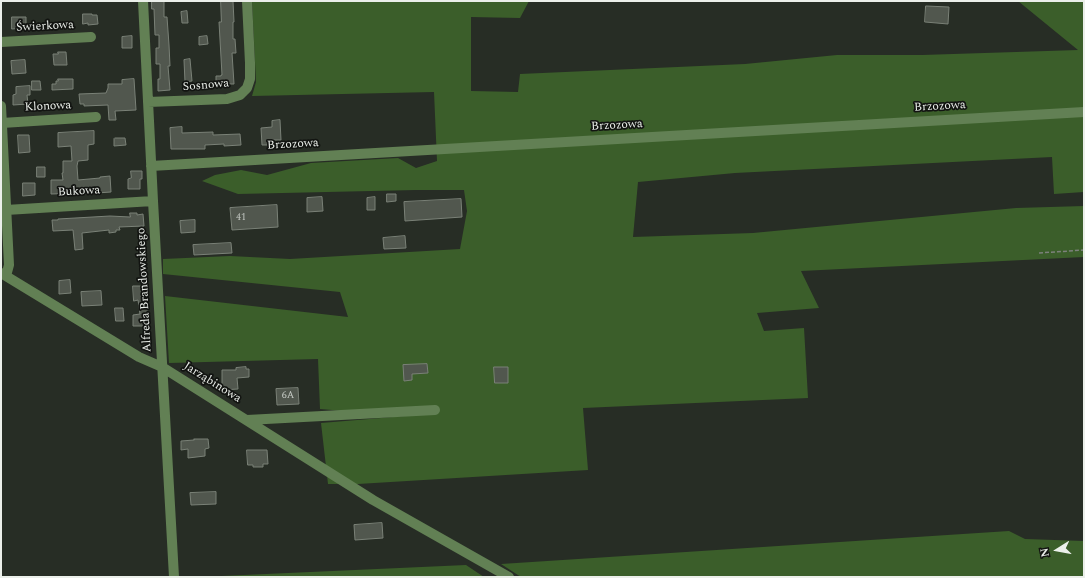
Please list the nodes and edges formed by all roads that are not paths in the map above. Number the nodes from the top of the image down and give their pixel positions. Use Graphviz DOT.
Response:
graph roads {
  1 [pos="143,1"];
  2 [pos="247,1"];
  3 [pos="91,37"];
  4 [pos="1,42"];
  5 [pos="148,102"];
  6 [pos="1,106"];
  7 [pos="1084,112"];
  8 [pos="96,117"];
  9 [pos="2,123"];
  10 [pos="151,166"];
  11 [pos="153,201"];
  12 [pos="6,210"];
  13 [pos="4,275"];
  14 [pos="162,367"];
  15 [pos="435,410"];
  16 [pos="247,420"];
  17 [pos="174,577"];
  18 [pos="509,577"];
  1 -- 5 [label="street, Alfreda Brandowskiego"];
  2 -- 5 [label="street, Sosnowa"];
  3 -- 4 [label="street, Świerkowa"];
  5 -- 10 [label="street, Alfreda Brandowskiego"];
  6 -- 9 [label="street"];
  7 -- 10 [label="street, Brzozowa"];
  8 -- 9 [label="street, Klonowa"];
  9 -- 12 [label="street"];
  10 -- 11 [label="street, Alfreda Brandowskiego"];
  11 -- 12 [label="street, Bukowa"];
  11 -- 14 [label="street, Alfreda Brandowskiego"];
  12 -- 13 [label="street"];
  13 -- 14 [label="street, Jarząbinowa"];
  14 -- 16 [label="street, Jarząbinowa"];
  14 -- 17 [label="street, Alfreda Brandowskiego"];
  15 -- 16 [label="street, Jarząbinowa"];
  16 -- 18 [label="street"];
}
